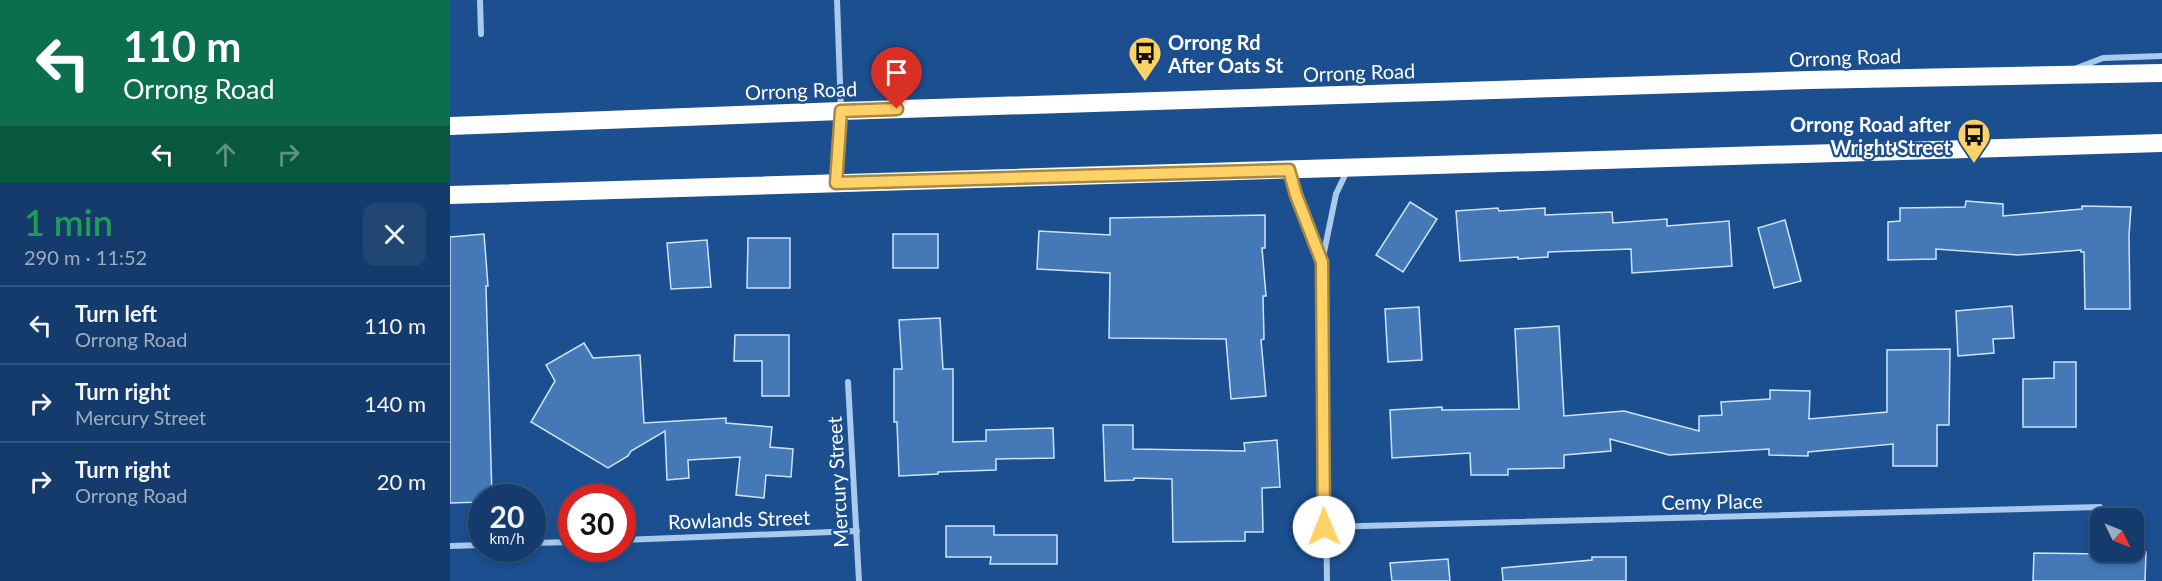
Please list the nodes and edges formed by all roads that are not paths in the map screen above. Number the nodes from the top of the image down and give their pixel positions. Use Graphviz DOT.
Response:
graph roads {
  1 [pos="480,0"];
  2 [pos="837,0"];
  3 [pos="481,34"];
  4 [pos="2162,56"];
  5 [pos="2162,73"];
  6 [pos="2059,74"];
  7 [pos="841,111"];
  8 [pos="450,126"];
  9 [pos="2162,143"];
  10 [pos="1349,168"];
  11 [pos="1289,170"];
  12 [pos="836,183"];
  13 [pos="450,195"];
  14 [pos="1322,262"];
  15 [pos="848,381"];
  16 [pos="2100,507"];
  17 [pos="1324,527"];
  18 [pos="857,531"];
  19 [pos="636,539"];
  20 [pos="468,545"];
  21 [pos="450,546"];
  22 [pos="859,581"];
  23 [pos="1327,581"];
  1 -- 3 [label="street"];
  2 -- 7 [label="street"];
  4 -- 6 [label="street"];
  5 -- 6 [label="highway, Orrong Road"];
  6 -- 7 [label="highway, Orrong Road"];
  7 -- 8 [label="highway, Orrong Road"];
  7 -- 12 [label="street"];
  9 -- 10 [label="highway"];
  10 -- 11 [label="highway"];
  10 -- 14 [label="street"];
  11 -- 12 [label="highway"];
  11 -- 14 [label="street"];
  12 -- 13 [label="highway"];
  14 -- 17 [label="street"];
  15 -- 18 [label="street, Mercury Street"];
  16 -- 17 [label="street, Cemy Place"];
  17 -- 23 [label="street"];
  18 -- 19 [label="street, Rowlands Street"];
  18 -- 22 [label="street, Mercury Street"];
  20 -- 21 [label="street"];
}
